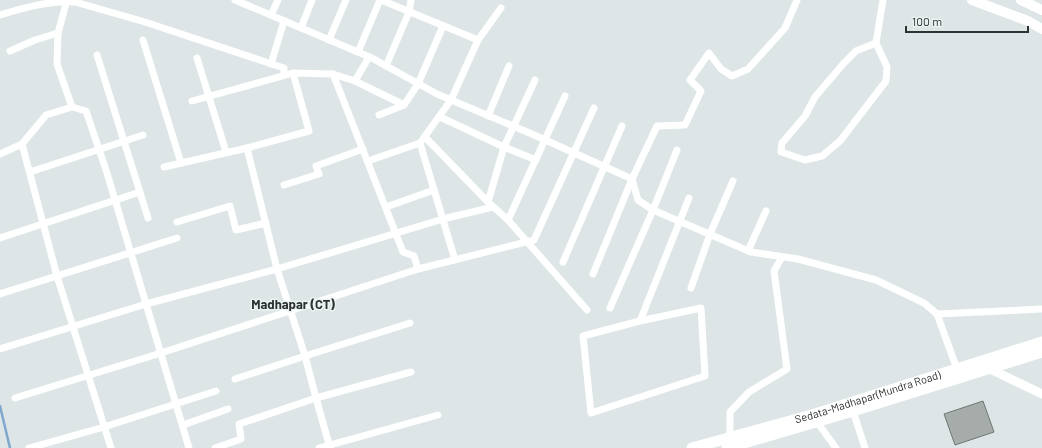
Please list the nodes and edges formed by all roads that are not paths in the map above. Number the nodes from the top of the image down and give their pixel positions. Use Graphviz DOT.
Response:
graph roads {
  1 [pos="278,0"];
  2 [pos="312,0"];
  3 [pos="346,0"];
  4 [pos="411,0"];
  5 [pos="797,0"];
  6 [pos="883,0"];
  7 [pos="972,0"];
  8 [pos="1021,0"];
  9 [pos="67,1"];
  10 [pos="240,1"];
  11 [pos="385,1"];
  12 [pos="501,8"];
  13 [pos="1042,10"];
  14 [pos="409,12"];
  15 [pos="0,14"];
  16 [pos="271,15"];
  17 [pos="284,21"];
  18 [pos="442,26"];
  19 [pos="301,28"];
  20 [pos="1042,29"];
  21 [pos="58,33"];
  22 [pos="143,40"];
  23 [pos="329,40"];
  24 [pos="478,40"];
  25 [pos="876,43"];
  26 [pos="10,51"];
  27 [pos="358,52"];
  28 [pos="97,54"];
  29 [pos="369,57"];
  30 [pos="197,58"];
  31 [pos="271,64"];
  32 [pos="386,66"];
  33 [pos="510,66"];
  34 [pos="293,73"];
  35 [pos="333,74"];
  36 [pos="284,75"];
  37 [pos="535,80"];
  38 [pos="355,81"];
  39 [pos="418,84"];
  40 [pos="210,96"];
  41 [pos="565,96"];
  42 [pos="192,100"];
  43 [pos="450,100"];
  44 [pos="404,106"];
  45 [pos="72,107"];
  46 [pos="594,108"];
  47 [pos="379,115"];
  48 [pos="488,116"];
  49 [pos="440,117"];
  50 [pos="514,126"];
  51 [pos="622,126"];
  52 [pos="143,135"];
  53 [pos="424,137"];
  54 [pos="545,140"];
  55 [pos="124,141"];
  56 [pos="420,143"];
  57 [pos="22,144"];
  58 [pos="504,147"];
  59 [pos="247,148"];
  60 [pos="99,149"];
  61 [pos="363,149"];
  62 [pos="677,150"];
  63 [pos="226,152"];
  64 [pos="574,153"];
  65 [pos="0,154"];
  66 [pos="536,160"];
  67 [pos="368,161"];
  68 [pos="182,163"];
  69 [pos="164,167"];
  70 [pos="604,167"];
  71 [pos="30,172"];
  72 [pos="632,179"];
  73 [pos="733,180"];
  74 [pos="284,185"];
  75 [pos="434,190"];
  76 [pos="140,192"];
  77 [pos="689,198"];
  78 [pos="115,200"];
  79 [pos="490,205"];
  80 [pos="386,207"];
  81 [pos="653,210"];
  82 [pos="766,212"];
  83 [pos="148,218"];
  84 [pos="442,218"];
  85 [pos="508,220"];
  86 [pos="679,221"];
  87 [pos="177,222"];
  88 [pos="44,223"];
  89 [pos="266,223"];
  90 [pos="396,233"];
  91 [pos="710,234"];
  92 [pos="0,238"];
  93 [pos="177,238"];
  94 [pos="526,242"];
  95 [pos="748,251"];
  96 [pos="131,253"];
  97 [pos="782,257"];
  98 [pos="455,260"];
  99 [pos="563,262"];
  100 [pos="277,269"];
  101 [pos="418,269"];
  102 [pos="593,274"];
  103 [pos="57,276"];
  104 [pos="691,288"];
  105 [pos="0,294"];
  106 [pos="146,304"];
  107 [pos="610,308"];
  108 [pos="1042,309"];
  109 [pos="587,310"];
  110 [pos="290,311"];
  111 [pos="937,314"];
  112 [pos="640,321"];
  113 [pos="410,323"];
  114 [pos="72,326"];
  115 [pos="1042,342"];
  116 [pos="0,349"];
  117 [pos="1042,352"];
  118 [pos="161,353"];
  119 [pos="305,356"];
  120 [pos="982,366"];
  121 [pos="957,369"];
  122 [pos="411,372"];
  123 [pos="89,375"];
  124 [pos="235,379"];
  125 [pos="216,391"];
  126 [pos="1042,394"];
  127 [pos="15,398"];
  128 [pos="316,398"];
  129 [pos="176,404"];
  130 [pos="852,407"];
  131 [pos="228,409"];
  132 [pos="438,415"];
  133 [pos="817,422"];
  134 [pos="183,425"];
  135 [pos="104,427"];
  136 [pos="728,443"];
  137 [pos="330,446"];
  138 [pos="29,448"];
  139 [pos="111,448"];
  140 [pos="190,448"];
  141 [pos="216,448"];
  142 [pos="319,448"];
  143 [pos="692,448"];
  144 [pos="836,448"];
  145 [pos="865,448"];
  1 -- 16 [label="street"];
  2 -- 19 [label="street"];
  3 -- 23 [label="street"];
  4 -- 14 [label="street"];
  5 -- 72 [label="street"];
  6 -- 25 [label="street"];
  7 -- 20 [label="main road"];
  8 -- 13 [label="main road"];
  9 -- 15 [label="street"];
  9 -- 21 [label="street"];
  9 -- 31 [label="street"];
  10 -- 16 [label="street"];
  11 -- 14 [label="street"];
  11 -- 27 [label="street"];
  12 -- 24 [label="street"];
  14 -- 18 [label="street"];
  14 -- 32 [label="street"];
  16 -- 17 [label="street"];
  17 -- 19 [label="street"];
  17 -- 31 [label="street"];
  18 -- 24 [label="street"];
  18 -- 39 [label="street"];
  19 -- 23 [label="street"];
  21 -- 26 [label="street"];
  21 -- 45 [label="street"];
  22 -- 68 [label="street"];
  23 -- 27 [label="street"];
  24 -- 43 [label="street"];
  25 -- 25 [label="street"];
  27 -- 29 [label="street"];
  28 -- 55 [label="street"];
  29 -- 32 [label="street"];
  29 -- 38 [label="street"];
  30 -- 40 [label="street"];
  31 -- 36 [label="street"];
  32 -- 39 [label="street"];
  33 -- 48 [label="street"];
  34 -- 35 [label="street"];
  34 -- 36 [label="street"];
  34 -- 59 [label="street"];
  35 -- 38 [label="street"];
  35 -- 61 [label="street"];
  36 -- 40 [label="street"];
  37 -- 50 [label="street"];
  38 -- 44 [label="street"];
  39 -- 43 [label="street"];
  39 -- 44 [label="street"];
  40 -- 42 [label="street"];
  40 -- 63 [label="street"];
  41 -- 54 [label="street"];
  43 -- 48 [label="street"];
  43 -- 49 [label="street"];
  44 -- 47 [label="street"];
  45 -- 57 [label="street"];
  45 -- 60 [label="street"];
  46 -- 64 [label="street"];
  48 -- 50 [label="street"];
  49 -- 53 [label="street"];
  49 -- 58 [label="street"];
  50 -- 54 [label="street"];
  50 -- 58 [label="street"];
  51 -- 70 [label="street"];
  52 -- 55 [label="street"];
  53 -- 56 [label="street"];
  53 -- 79 [label="street"];
  54 -- 64 [label="street"];
  54 -- 66 [label="street"];
  55 -- 60 [label="street"];
  55 -- 76 [label="street"];
  56 -- 67 [label="street"];
  56 -- 75 [label="street"];
  57 -- 65 [label="street"];
  57 -- 71 [label="street"];
  58 -- 66 [label="street"];
  58 -- 79 [label="street"];
  59 -- 63 [label="street"];
  59 -- 89 [label="street"];
  60 -- 71 [label="street"];
  60 -- 78 [label="street"];
  61 -- 67 [label="street"];
  61 -- 74 [label="street"];
  62 -- 81 [label="street"];
  63 -- 68 [label="street"];
  64 -- 70 [label="street"];
  64 -- 94 [label="street"];
  66 -- 85 [label="street"];
  67 -- 80 [label="street"];
  68 -- 69 [label="street"];
  70 -- 72 [label="street"];
  70 -- 99 [label="street"];
  71 -- 88 [label="street"];
  72 -- 81 [label="street"];
  72 -- 102 [label="street"];
  73 -- 91 [label="street"];
  75 -- 80 [label="street"];
  75 -- 84 [label="street"];
  76 -- 78 [label="street"];
  76 -- 83 [label="street"];
  77 -- 86 [label="street"];
  78 -- 88 [label="street"];
  78 -- 96 [label="street"];
  79 -- 84 [label="street"];
  79 -- 85 [label="street"];
  80 -- 90 [label="street"];
  81 -- 86 [label="street"];
  81 -- 107 [label="street"];
  82 -- 95 [label="street"];
  84 -- 90 [label="street"];
  84 -- 98 [label="street"];
  85 -- 94 [label="street"];
  86 -- 91 [label="street"];
  86 -- 112 [label="street"];
  87 -- 89 [label="street"];
  88 -- 92 [label="street"];
  88 -- 103 [label="street"];
  89 -- 100 [label="street"];
  90 -- 100 [label="street"];
  90 -- 101 [label="street"];
  91 -- 95 [label="street"];
  91 -- 104 [label="street"];
  93 -- 96 [label="street"];
  94 -- 98 [label="street"];
  94 -- 109 [label="street"];
  95 -- 97 [label="street"];
  96 -- 103 [label="street"];
  96 -- 106 [label="street"];
  97 -- 111 [label="street"];
  97 -- 136 [label="street"];
  98 -- 101 [label="street"];
  100 -- 106 [label="street"];
  100 -- 110 [label="street"];
  101 -- 110 [label="street"];
  103 -- 105 [label="street"];
  103 -- 114 [label="street"];
  106 -- 114 [label="street"];
  106 -- 118 [label="street"];
  108 -- 111 [label="street"];
  110 -- 118 [label="street"];
  110 -- 119 [label="street"];
  111 -- 121 [label="street"];
  112 -- 112 [label="street"];
  113 -- 119 [label="street"];
  114 -- 116 [label="street"];
  114 -- 123 [label="street"];
  115 -- 120 [label="main road, Sedata-Madhapar(Mundra Road)"];
  117 -- 120 [label="main road, Sedata-Madhapar(Mundra Road)"];
  118 -- 123 [label="street"];
  118 -- 129 [label="street"];
  119 -- 124 [label="street"];
  119 -- 128 [label="street"];
  120 -- 121 [label="main road, Sedata-Madhapar(Mundra Road)"];
  120 -- 126 [label="street"];
  120 -- 130 [label="main road, Sedata-Madhapar(Mundra Road)"];
  121 -- 130 [label="main road, Sedata-Madhapar(Mundra Road)"];
  122 -- 128 [label="street"];
  123 -- 127 [label="street"];
  123 -- 135 [label="street"];
  125 -- 129 [label="street"];
  128 -- 137 [label="street"];
  128 -- 141 [label="street"];
  129 -- 134 [label="street"];
  129 -- 135 [label="street"];
  130 -- 133 [label="main road, Sedata-Madhapar(Mundra Road)"];
  130 -- 136 [label="main road, Sedata-Madhapar(Mundra Road)"];
  130 -- 145 [label="street"];
  131 -- 134 [label="street"];
  132 -- 137 [label="street"];
  133 -- 136 [label="main road, Sedata-Madhapar(Mundra Road)"];
  133 -- 144 [label="street"];
  134 -- 140 [label="street"];
  135 -- 138 [label="street"];
  135 -- 139 [label="street"];
  136 -- 143 [label="main road, Sedata-Madhapar(Mundra Road)"];
  137 -- 142 [label="street"];
}
